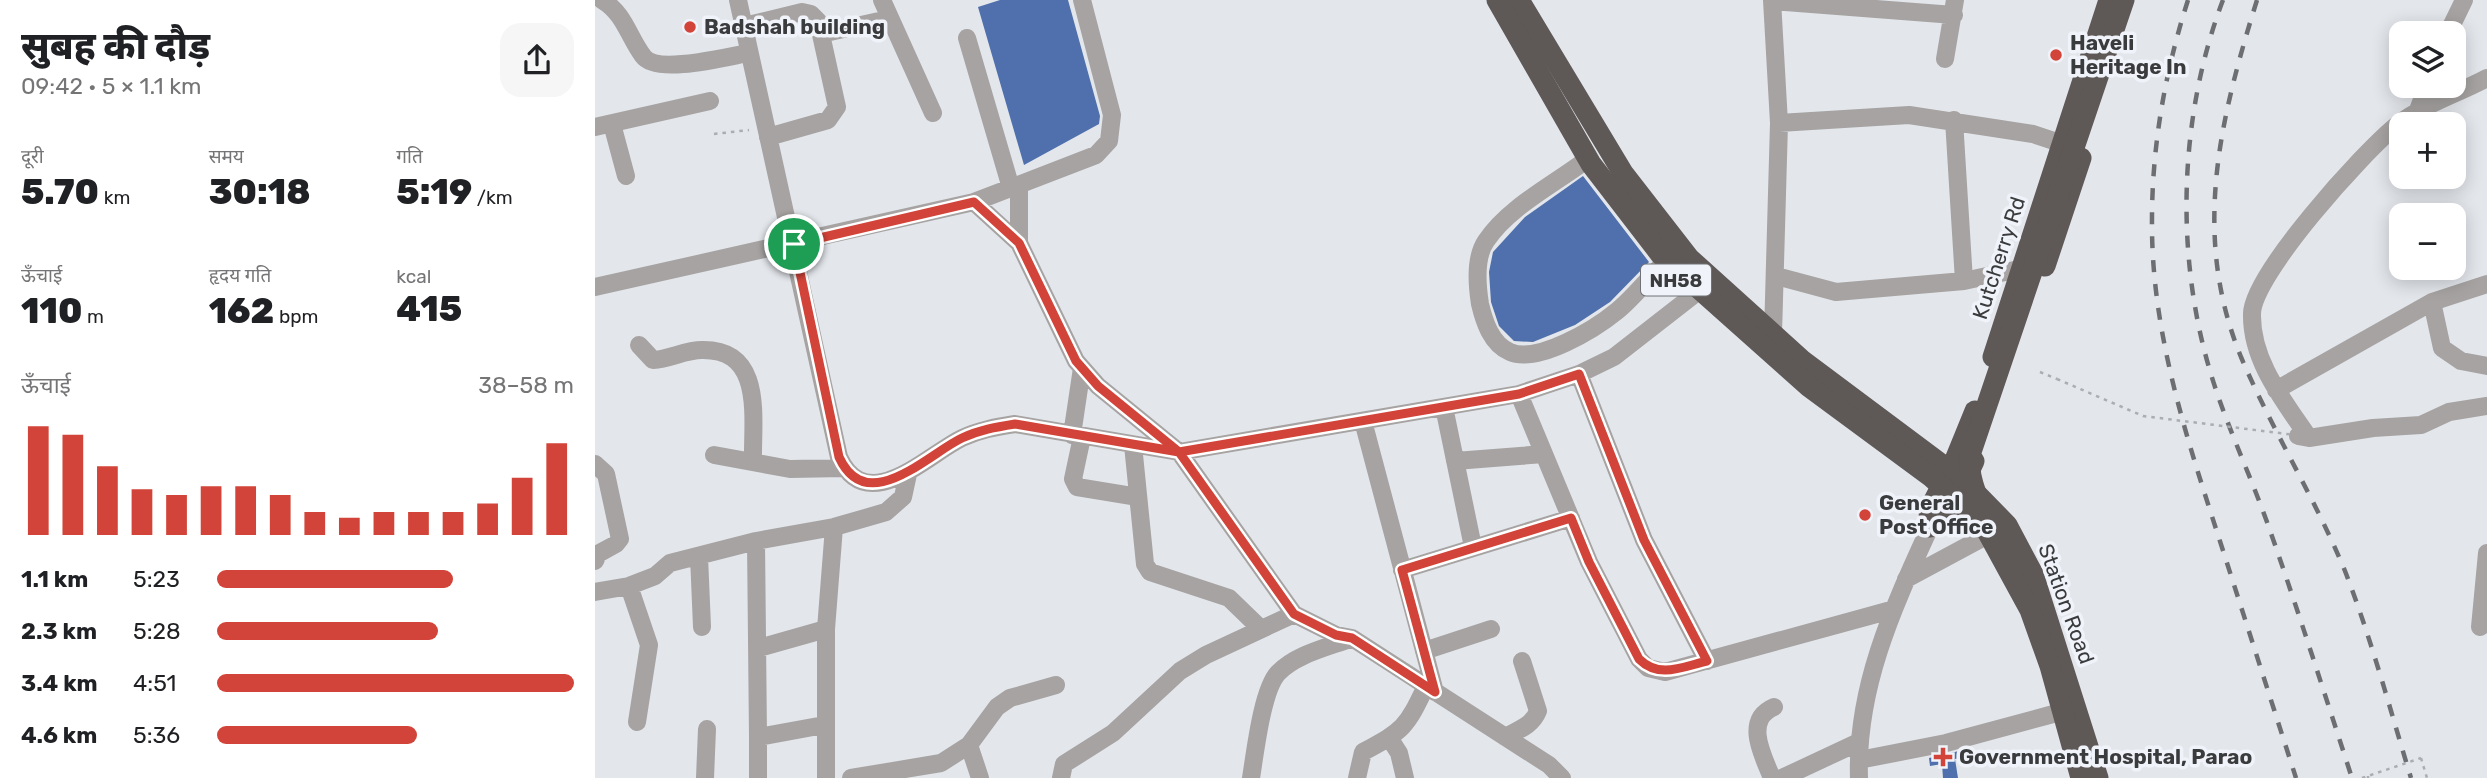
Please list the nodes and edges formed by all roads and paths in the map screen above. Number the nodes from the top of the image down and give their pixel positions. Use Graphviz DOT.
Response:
graph roads {
  1 [pos="602,0"];
  2 [pos="738,0"];
  3 [pos="882,0"];
  4 [pos="1082,0"];
  5 [pos="1489,0"];
  6 [pos="1497,0"];
  7 [pos="1510,0"];
  8 [pos="1519,0"];
  9 [pos="2109,0"];
  10 [pos="2124,0"];
  11 [pos="2133,0"];
  12 [pos="2464,0"];
  13 [pos="1772,1"];
  14 [pos="1955,7"];
  15 [pos="888,19"];
  16 [pos="2454,21"];
  17 [pos="744,26"];
  18 [pos="821,34"];
  19 [pos="967,38"];
  20 [pos="748,53"];
  21 [pos="1945,59"];
  22 [pos="2487,78"];
  23 [pos="710,102"];
  24 [pos="2419,112"];
  25 [pos="933,113"];
  26 [pos="1954,120"];
  27 [pos="1779,123"];
  28 [pos="603,126"];
  29 [pos="767,133"];
  30 [pos="2389,133"];
  31 [pos="715,134"];
  32 [pos="2063,144"];
  33 [pos="1582,163"];
  34 [pos="626,176"];
  35 [pos="1015,187"];
  36 [pos="974,202"];
  37 [pos="1019,243"];
  38 [pos="794,244"];
  39 [pos="1661,265"];
  40 [pos="2019,270"];
  41 [pos="1776,276"];
  42 [pos="1712,281"];
  43 [pos="1964,281"];
  44 [pos="2487,284"];
  45 [pos="595,287"];
  46 [pos="1692,295"];
  47 [pos="2432,302"];
  48 [pos="1773,334"];
  49 [pos="639,345"];
  50 [pos="2487,366"];
  51 [pos="1082,368"];
  52 [pos="2040,372"];
  53 [pos="1579,374"];
  54 [pos="2276,390"];
  55 [pos="1519,394"];
  56 [pos="2487,405"];
  57 [pos="1444,407"];
  58 [pos="1363,421"];
  59 [pos="1077,436"];
  60 [pos="2302,437"];
  61 [pos="1133,445"];
  62 [pos="1179,452"];
  63 [pos="1544,454"];
  64 [pos="715,455"];
  65 [pos="1455,461"];
  66 [pos="753,462"];
  67 [pos="595,464"];
  68 [pos="844,468"];
  69 [pos="908,474"];
  70 [pos="1958,476"];
  71 [pos="1138,497"];
  72 [pos="1946,499"];
  73 [pos="1981,503"];
  74 [pos="1571,518"];
  75 [pos="2007,525"];
  76 [pos="834,527"];
  77 [pos="1930,527"];
  78 [pos="1982,538"];
  79 [pos="757,541"];
  80 [pos="1473,547"];
  81 [pos="2487,553"];
  82 [pos="699,556"];
  83 [pos="595,561"];
  84 [pos="1402,570"];
  85 [pos="1906,579"];
  86 [pos="629,586"];
  87 [pos="595,592"];
  88 [pos="1891,610"];
  89 [pos="1294,614"];
  90 [pos="702,627"];
  91 [pos="2480,627"];
  92 [pos="826,629"];
  93 [pos="1261,629"];
  94 [pos="1491,629"];
  95 [pos="1352,638"];
  96 [pos="759,648"];
  97 [pos="1424,651"];
  98 [pos="1522,661"];
  99 [pos="1707,661"];
  100 [pos="1056,685"];
  101 [pos="1431,689"];
  102 [pos="1774,706"];
  103 [pos="2057,713"];
  104 [pos="637,722"];
  105 [pos="824,725"];
  106 [pos="707,729"];
  107 [pos="758,737"];
  108 [pos="1505,737"];
  109 [pos="1390,739"];
  110 [pos="969,746"];
  111 [pos="1859,751"];
  112 [pos="2368,777"];
  113 [pos="705,778"];
  114 [pos="758,778"];
  115 [pos="826,778"];
  116 [pos="851,778"];
  117 [pos="979,778"];
  118 [pos="1061,778"];
  119 [pos="1251,778"];
  120 [pos="1357,778"];
  121 [pos="1405,778"];
  122 [pos="1562,778"];
  123 [pos="1772,778"];
  124 [pos="1782,778"];
  125 [pos="1859,778"];
  126 [pos="2075,778"];
  127 [pos="2081,778"];
  128 [pos="2091,778"];
  129 [pos="2098,778"];
  130 [pos="2362,778"];
  131 [pos="2427,778"];
  1 -- 20 [label="street"];
  2 -- 17 [label="street"];
  3 -- 15 [label="street"];
  4 -- 35 [label="street"];
  5 -- 33 [label="highway, NH58"];
  6 -- 127 [label="highway, bridge"];
  7 -- 73 [label="highway"];
  8 -- 42 [label="highway, NH58"];
  9 -- 32 [label="highway, Kutcherry Rd"];
  10 -- 73 [label="highway, bridge"];
  11 -- 70 [label="highway"];
  12 -- 16 [label="street"];
  13 -- 14 [label="street"];
  13 -- 27 [label="street"];
  14 -- 21 [label="street"];
  15 -- 18 [label="street"];
  15 -- 25 [label="street"];
  17 -- 18 [label="street"];
  17 -- 20 [label="street"];
  18 -- 29 [label="street"];
  19 -- 35 [label="street"];
  20 -- 29 [label="street"];
  22 -- 24 [label="street"];
  23 -- 28 [label="street"];
  26 -- 27 [label="street"];
  26 -- 32 [label="street"];
  26 -- 43 [label="street"];
  27 -- 41 [label="street"];
  28 -- 34 [label="street"];
  29 -- 31 [label="path"];
  29 -- 38 [label="street"];
  30 -- 54 [label="street"];
  32 -- 40 [label="highway, Kutcherry Rd"];
  33 -- 39 [label="highway, NH58"];
  33 -- 39 [label="street"];
  35 -- 36 [label="street"];
  35 -- 37 [label="street"];
  36 -- 37 [label="street"];
  36 -- 38 [label="street"];
  37 -- 51 [label="street"];
  38 -- 45 [label="street"];
  38 -- 68 [label="street"];
  39 -- 46 [label="highway, NH58"];
  40 -- 43 [label="street"];
  40 -- 70 [label="highway, Kutcherry Rd"];
  41 -- 43 [label="street"];
  41 -- 48 [label="street"];
  42 -- 46 [label="street"];
  42 -- 48 [label="highway, NH58"];
  44 -- 47 [label="street"];
  46 -- 53 [label="street"];
  46 -- 72 [label="highway, NH58"];
  47 -- 50 [label="street"];
  47 -- 54 [label="street"];
  48 -- 70 [label="highway, NH58"];
  49 -- 66 [label="street"];
  51 -- 59 [label="street"];
  51 -- 62 [label="street"];
  52 -- 60 [label="path, bridge"];
  53 -- 55 [label="street"];
  53 -- 99 [label="street"];
  54 -- 60 [label="street"];
  55 -- 57 [label="street"];
  55 -- 63 [label="street"];
  56 -- 60 [label="street"];
  57 -- 58 [label="street"];
  57 -- 65 [label="street"];
  58 -- 62 [label="street"];
  58 -- 84 [label="street"];
  59 -- 61 [label="street"];
  59 -- 69 [label="street"];
  59 -- 71 [label="street"];
  61 -- 62 [label="street"];
  61 -- 71 [label="street"];
  62 -- 89 [label="street"];
  63 -- 65 [label="street"];
  63 -- 74 [label="street"];
  64 -- 66 [label="street"];
  65 -- 80 [label="street"];
  66 -- 68 [label="street"];
  67 -- 83 [label="street"];
  68 -- 69 [label="street"];
  69 -- 76 [label="street"];
  70 -- 72 [label="highway"];
  70 -- 75 [label="highway, Station Road / NH58"];
  71 -- 93 [label="street"];
  72 -- 77 [label="highway"];
  72 -- 78 [label="highway, Station Road / NH58"];
  73 -- 128 [label="highway, bridge"];
  74 -- 80 [label="street"];
  74 -- 99 [label="street"];
  75 -- 78 [label="street"];
  75 -- 129 [label="highway, Station Road / NH58"];
  76 -- 79 [label="street"];
  76 -- 92 [label="street"];
  77 -- 85 [label="street"];
  78 -- 85 [label="street"];
  78 -- 103 [label="highway, Station Road / NH58"];
  79 -- 82 [label="street"];
  79 -- 96 [label="street"];
  80 -- 84 [label="street"];
  81 -- 91 [label="street"];
  82 -- 86 [label="street"];
  82 -- 90 [label="street"];
  84 -- 97 [label="street"];
  85 -- 88 [label="street"];
  86 -- 87 [label="street"];
  86 -- 104 [label="street"];
  88 -- 99 [label="street"];
  88 -- 111 [label="street"];
  89 -- 93 [label="street"];
  89 -- 95 [label="street"];
  92 -- 96 [label="street"];
  92 -- 105 [label="street"];
  93 -- 118 [label="street"];
  94 -- 97 [label="street"];
  95 -- 101 [label="street"];
  95 -- 119 [label="street"];
  96 -- 107 [label="street"];
  97 -- 101 [label="street"];
  98 -- 108 [label="street"];
  100 -- 110 [label="street"];
  101 -- 108 [label="street"];
  101 -- 109 [label="street"];
  102 -- 123 [label="street"];
  103 -- 111 [label="street"];
  103 -- 126 [label="highway, Station Road / NH58"];
  105 -- 107 [label="street"];
  105 -- 115 [label="street"];
  106 -- 113 [label="street"];
  107 -- 114 [label="street"];
  108 -- 122 [label="street"];
  109 -- 120 [label="street"];
  109 -- 121 [label="street"];
  110 -- 116 [label="street"];
  110 -- 117 [label="street"];
  111 -- 124 [label="street"];
  111 -- 125 [label="street"];
  112 -- 130 [label="path, bridge"];
  112 -- 131 [label="path, bridge"];
}
